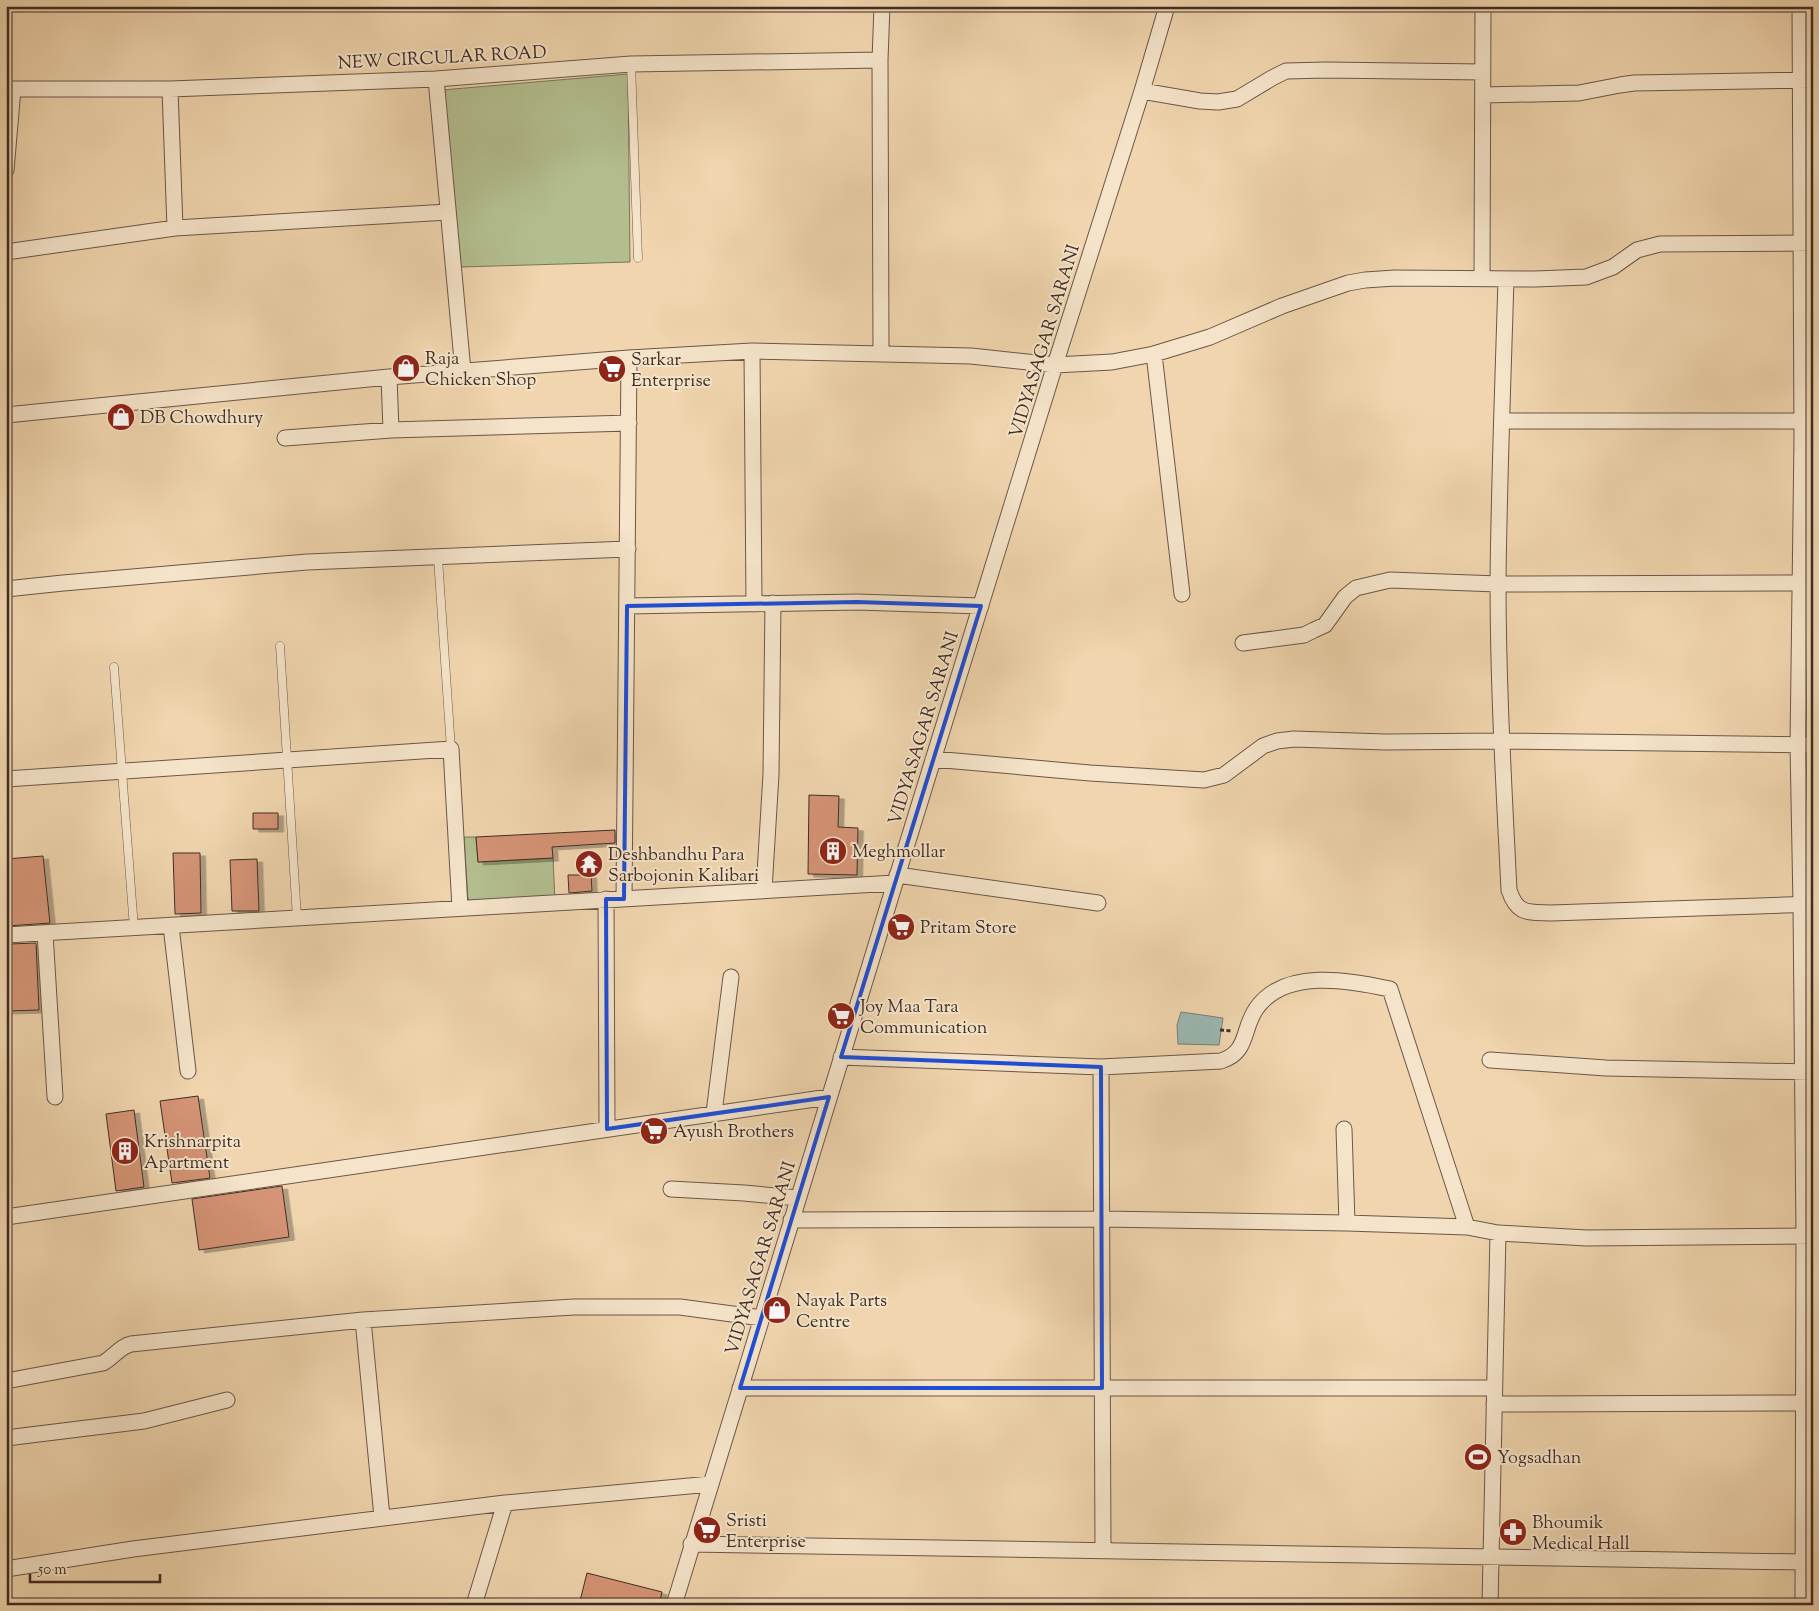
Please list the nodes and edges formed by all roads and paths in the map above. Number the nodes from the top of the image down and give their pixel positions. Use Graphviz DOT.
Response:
graph roads {
  1 [pos="882,6"];
  2 [pos="1167,6"];
  3 [pos="1483,6"];
  4 [pos="1800,6"];
  5 [pos="880,60"];
  6 [pos="631,64"];
  7 [pos="1483,72"];
  8 [pos="436,79"];
  9 [pos="1806,80"];
  10 [pos="170,88"];
  11 [pos="10,89"];
  12 [pos="1142,92"];
  13 [pos="1483,95"];
  14 [pos="6,170"];
  15 [pos="448,212"];
  16 [pos="175,228"];
  17 [pos="1807,243"];
  18 [pos="6,252"];
  19 [pos="638,258"];
  20 [pos="1482,279"];
  21 [pos="1506,279"];
  22 [pos="752,352"];
  23 [pos="881,354"];
  24 [pos="1154,354"];
  25 [pos="629,358"];
  26 [pos="1055,365"];
  27 [pos="463,371"];
  28 [pos="390,376"];
  29 [pos="6,416"];
  30 [pos="1502,421"];
  31 [pos="1807,422"];
  32 [pos="628,423"];
  33 [pos="390,430"];
  34 [pos="285,438"];
  35 [pos="628,549"];
  36 [pos="438,558"];
  37 [pos="1807,583"];
  38 [pos="1498,584"];
  39 [pos="6,589"];
  40 [pos="1182,594"];
  41 [pos="754,604"];
  42 [pos="773,604"];
  43 [pos="627,606"];
  44 [pos="981,606"];
  45 [pos="1243,643"];
  46 [pos="280,646"];
  47 [pos="114,668"];
  48 [pos="1501,741"];
  49 [pos="1805,745"];
  50 [pos="451,749"];
  51 [pos="933,759"];
  52 [pos="287,760"];
  53 [pos="123,770"];
  54 [pos="6,779"];
  55 [pos="896,879"];
  56 [pos="764,890"];
  57 [pos="624,898"];
  58 [pos="606,900"];
  59 [pos="1098,903"];
  60 [pos="1807,904"];
  61 [pos="460,908"];
  62 [pos="297,918"];
  63 [pos="171,926"];
  64 [pos="134,928"];
  65 [pos="44,933"];
  66 [pos="6,935"];
  67 [pos="731,977"];
  68 [pos="1220,1030"];
  69 [pos="1227,1031"];
  70 [pos="841,1057"];
  71 [pos="1490,1060"];
  72 [pos="1101,1067"];
  73 [pos="188,1071"];
  74 [pos="1808,1072"];
  75 [pos="55,1097"];
  76 [pos="829,1097"];
  77 [pos="714,1113"];
  78 [pos="608,1129"];
  79 [pos="1344,1129"];
  80 [pos="671,1189"];
  81 [pos="798,1198"];
  82 [pos="6,1217"];
  83 [pos="1102,1219"];
  84 [pos="791,1220"];
  85 [pos="1347,1223"];
  86 [pos="1467,1227"];
  87 [pos="1498,1233"];
  88 [pos="1808,1236"];
  89 [pos="762,1318"];
  90 [pos="363,1320"];
  91 [pos="6,1381"];
  92 [pos="740,1388"];
  93 [pos="1102,1388"];
  94 [pos="1494,1388"];
  95 [pos="227,1400"];
  96 [pos="1808,1403"];
  97 [pos="1494,1404"];
  98 [pos="6,1438"];
  99 [pos="711,1484"];
  100 [pos="505,1502"];
  101 [pos="382,1517"];
  102 [pos="691,1544"];
  103 [pos="1103,1551"];
  104 [pos="1491,1557"];
  105 [pos="6,1569"];
  106 [pos="1806,1572"];
  107 [pos="474,1605"];
  108 [pos="674,1605"];
  109 [pos="1490,1605"];
  110 [pos="1803,1605"];
  1 -- 5 [label="street"];
  2 -- 12 [label="street, VIDYASAGAR SARANI"];
  3 -- 7 [label="street"];
  4 -- 9 [label="street"];
  5 -- 6 [label="street, NEW CIRCULAR ROAD"];
  5 -- 23 [label="street"];
  6 -- 8 [label="street, NEW CIRCULAR ROAD"];
  6 -- 19 [label="lane"];
  7 -- 12 [label="street"];
  7 -- 13 [label="street"];
  8 -- 10 [label="street, NEW CIRCULAR ROAD"];
  8 -- 15 [label="street"];
  9 -- 13 [label="street"];
  9 -- 17 [label="street"];
  10 -- 11 [label="street, NEW CIRCULAR ROAD"];
  10 -- 16 [label="street"];
  11 -- 14 [label="street"];
  12 -- 26 [label="street, VIDYASAGAR SARANI"];
  13 -- 20 [label="street"];
  15 -- 16 [label="street"];
  15 -- 27 [label="street"];
  16 -- 18 [label="street"];
  17 -- 21 [label="street"];
  17 -- 31 [label="street"];
  20 -- 21 [label="street"];
  20 -- 24 [label="street"];
  21 -- 30 [label="street"];
  22 -- 23 [label="street"];
  22 -- 25 [label="street"];
  22 -- 41 [label="street"];
  23 -- 26 [label="street"];
  24 -- 26 [label="street"];
  24 -- 40 [label="street"];
  25 -- 27 [label="street"];
  25 -- 32 [label="street"];
  26 -- 44 [label="street, VIDYASAGAR SARANI"];
  27 -- 28 [label="street"];
  28 -- 29 [label="street"];
  28 -- 33 [label="street"];
  30 -- 31 [label="street"];
  30 -- 38 [label="street"];
  31 -- 37 [label="street"];
  32 -- 33 [label="street"];
  32 -- 35 [label="street"];
  33 -- 34 [label="street"];
  35 -- 36 [label="street"];
  35 -- 43 [label="street"];
  36 -- 39 [label="street"];
  36 -- 50 [label="lane"];
  37 -- 38 [label="street"];
  37 -- 49 [label="street"];
  38 -- 45 [label="street"];
  38 -- 48 [label="street"];
  41 -- 42 [label="street"];
  41 -- 43 [label="street"];
  42 -- 44 [label="street"];
  42 -- 56 [label="street"];
  43 -- 57 [label="street"];
  44 -- 51 [label="street, VIDYASAGAR SARANI"];
  46 -- 52 [label="lane"];
  47 -- 53 [label="lane"];
  48 -- 49 [label="street"];
  48 -- 51 [label="street"];
  48 -- 60 [label="street"];
  49 -- 60 [label="street"];
  50 -- 52 [label="street"];
  50 -- 61 [label="street"];
  51 -- 55 [label="street, VIDYASAGAR SARANI"];
  52 -- 53 [label="street"];
  52 -- 62 [label="lane"];
  53 -- 54 [label="street"];
  53 -- 64 [label="lane"];
  55 -- 56 [label="street"];
  55 -- 59 [label="street"];
  55 -- 70 [label="street, VIDYASAGAR SARANI"];
  56 -- 57 [label="street"];
  57 -- 58 [label="street"];
  58 -- 61 [label="street"];
  58 -- 78 [label="street"];
  60 -- 74 [label="street"];
  61 -- 62 [label="street"];
  62 -- 63 [label="street"];
  63 -- 64 [label="street"];
  63 -- 73 [label="street"];
  64 -- 65 [label="street"];
  65 -- 66 [label="street"];
  65 -- 75 [label="street"];
  67 -- 77 [label="street"];
  68 -- 69 [label="path"];
  70 -- 72 [label="street"];
  70 -- 76 [label="street, VIDYASAGAR SARANI"];
  71 -- 74 [label="street"];
  72 -- 83 [label="street"];
  72 -- 86 [label="street"];
  74 -- 88 [label="street"];
  76 -- 77 [label="street"];
  76 -- 81 [label="street, VIDYASAGAR SARANI"];
  77 -- 78 [label="street"];
  78 -- 82 [label="street"];
  79 -- 85 [label="street"];
  80 -- 81 [label="street"];
  81 -- 84 [label="street, VIDYASAGAR SARANI"];
  83 -- 84 [label="street"];
  83 -- 85 [label="street"];
  83 -- 93 [label="street"];
  84 -- 89 [label="street, VIDYASAGAR SARANI"];
  85 -- 86 [label="street"];
  86 -- 87 [label="street"];
  87 -- 88 [label="street"];
  87 -- 94 [label="street"];
  88 -- 96 [label="street"];
  89 -- 90 [label="street"];
  89 -- 92 [label="street, VIDYASAGAR SARANI"];
  90 -- 91 [label="street"];
  90 -- 101 [label="street"];
  92 -- 93 [label="street"];
  92 -- 99 [label="street, VIDYASAGAR SARANI"];
  93 -- 94 [label="street"];
  93 -- 103 [label="street"];
  94 -- 97 [label="street"];
  95 -- 98 [label="street"];
  96 -- 97 [label="street"];
  96 -- 106 [label="street"];
  97 -- 104 [label="street"];
  99 -- 100 [label="street"];
  99 -- 102 [label="street, VIDYASAGAR SARANI"];
  100 -- 101 [label="street"];
  100 -- 107 [label="street"];
  101 -- 105 [label="street"];
  102 -- 103 [label="street"];
  102 -- 108 [label="street, VIDYASAGAR SARANI"];
  103 -- 104 [label="street"];
  104 -- 106 [label="street"];
  104 -- 109 [label="street"];
  106 -- 110 [label="street"];
}
